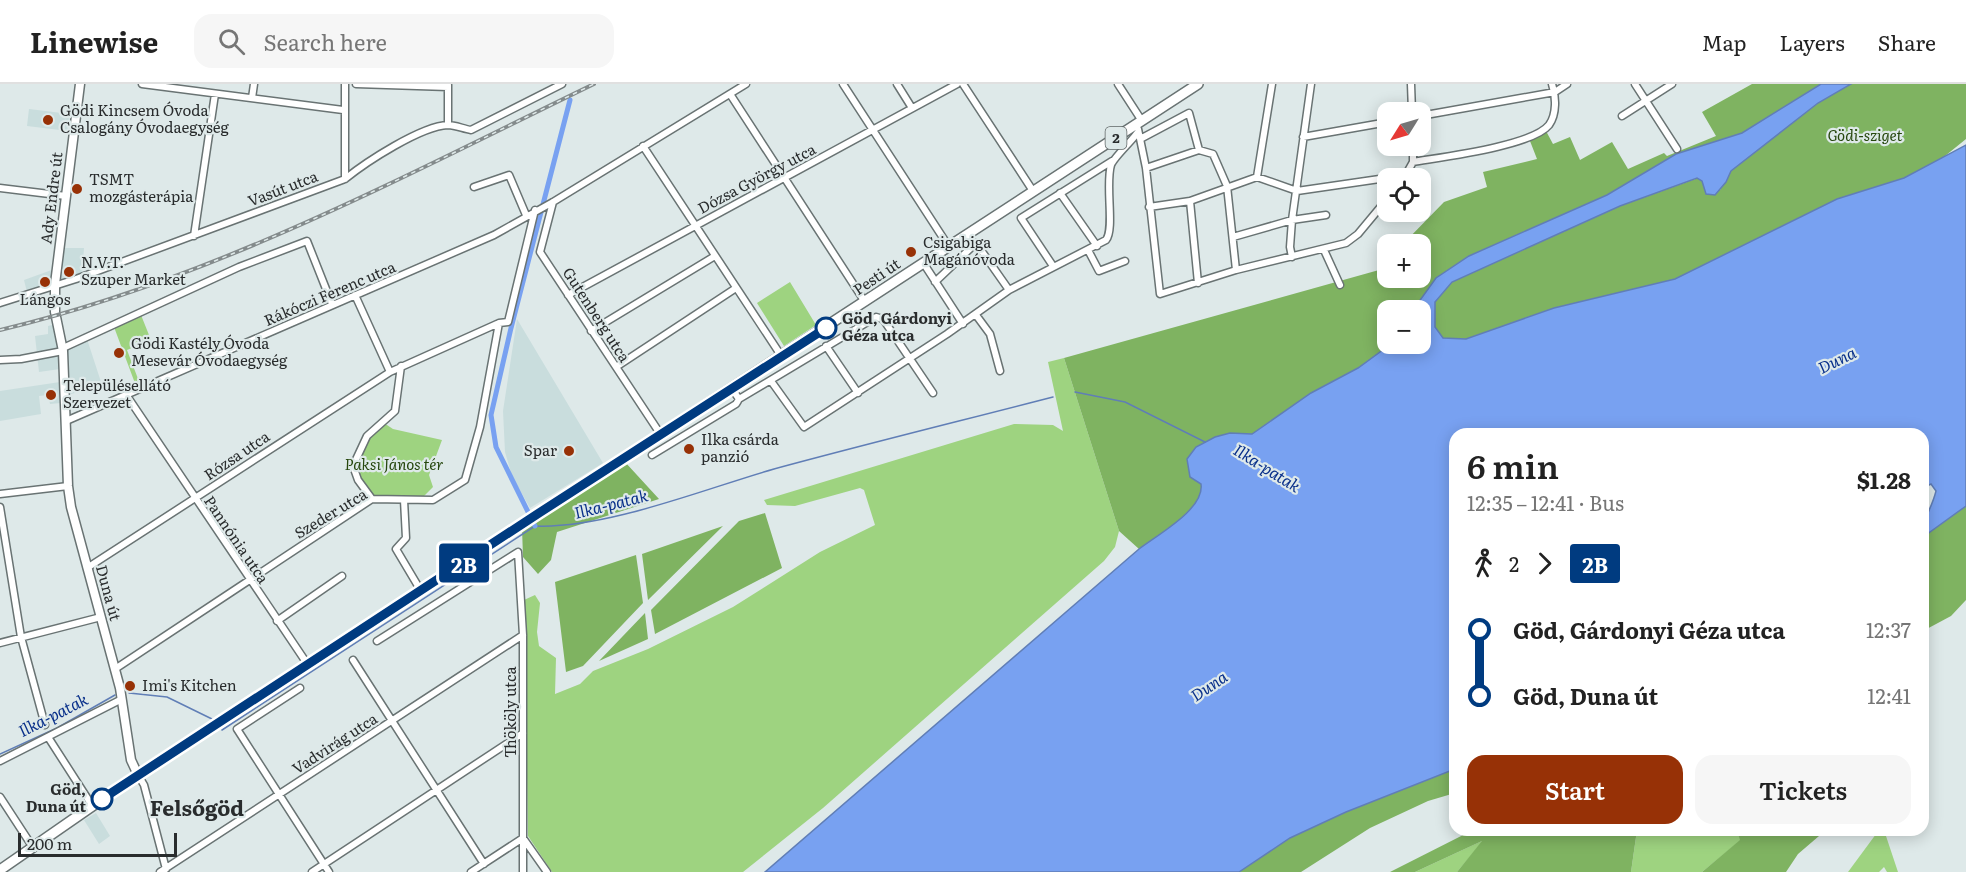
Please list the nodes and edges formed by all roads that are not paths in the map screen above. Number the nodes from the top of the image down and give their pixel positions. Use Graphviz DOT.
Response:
graph roads {
  1 [pos="80,84"];
  2 [pos="142,84"];
  3 [pos="254,84"];
  4 [pos="345,84"];
  5 [pos="356,84"];
  6 [pos="562,84"];
  7 [pos="746,84"];
  8 [pos="843,84"];
  9 [pos="897,84"];
  10 [pos="957,84"];
  11 [pos="963,84"];
  12 [pos="1118,84"];
  13 [pos="1198,84"];
  14 [pos="1272,84"];
  15 [pos="1311,84"];
  16 [pos="1411,84"];
  17 [pos="1552,84"];
  18 [pos="1567,84"];
  19 [pos="1635,84"];
  20 [pos="1672,84"];
  21 [pos="167,86"];
  22 [pos="448,86"];
  23 [pos="1554,92"];
  24 [pos="214,93"];
  25 [pos="730,94"];
  26 [pos="252,98"];
  27 [pos="1646,101"];
  28 [pos="1412,102"];
  29 [pos="912,108"];
  30 [pos="343,110"];
  31 [pos="1431,114"];
  32 [pos="1622,116"];
  33 [pos="1377,124"];
  34 [pos="448,125"];
  35 [pos="1139,129"];
  36 [pos="873,130"];
  37 [pos="1303,137"];
  38 [pos="643,146"];
  39 [pos="1677,149"];
  40 [pos="1199,150"];
  41 [pos="1413,156"];
  42 [pos="1112,161"];
  43 [pos="1413,162"];
  44 [pos="1146,168"];
  45 [pos="1410,168"];
  46 [pos="1257,177"];
  47 [pos="345,178"];
  48 [pos="785,178"];
  49 [pos="1377,181"];
  50 [pos="1227,186"];
  51 [pos="474,187"];
  52 [pos="0,188"];
  53 [pos="1033,191"];
  54 [pos="1297,191"];
  55 [pos="1060,193"];
  56 [pos="66,196"];
  57 [pos="1190,201"];
  58 [pos="553,202"];
  59 [pos="1149,207"];
  60 [pos="535,210"];
  61 [pos="1377,211"];
  62 [pos="526,215"];
  63 [pos="1326,215"];
  64 [pos="1292,220"];
  65 [pos="694,225"];
  66 [pos="194,236"];
  67 [pos="1233,237"];
  68 [pos="1097,246"];
  69 [pos="949,247"];
  70 [pos="1088,250"];
  71 [pos="1324,250"];
  72 [pos="715,256"];
  73 [pos="1292,257"];
  74 [pos="1125,261"];
  75 [pos="924,264"];
  76 [pos="1053,266"];
  77 [pos="1236,270"];
  78 [pos="935,282"];
  79 [pos="1198,283"];
  80 [pos="55,284"];
  81 [pos="1340,285"];
  82 [pos="736,288"];
  83 [pos="1009,290"];
  84 [pos="568,295"];
  85 [pos="355,296"];
  86 [pos="866,302"];
  87 [pos="0,303"];
  88 [pos="332,304"];
  89 [pos="56,315"];
  90 [pos="976,315"];
  91 [pos="499,323"];
  92 [pos="963,324"];
  93 [pos="591,330"];
  94 [pos="826,346"];
  95 [pos="63,349"];
  96 [pos="782,357"];
  97 [pos="911,359"];
  98 [pos="0,360"];
  99 [pos="401,366"];
  100 [pos="616,367"];
  101 [pos="1000,371"];
  102 [pos="390,372"];
  103 [pos="771,381"];
  104 [pos="732,389"];
  105 [pos="858,393"];
  106 [pos="933,393"];
  107 [pos="127,396"];
  108 [pos="739,399"];
  109 [pos="66,422"];
  110 [pos="661,435"];
  111 [pos="652,455"];
  112 [pos="68,486"];
  113 [pos="0,494"];
  114 [pos="194,498"];
  115 [pos="372,500"];
  116 [pos="404,500"];
  117 [pos="0,507"];
  118 [pos="87,568"];
  119 [pos="342,576"];
  120 [pos="249,581"];
  121 [pos="421,591"];
  122 [pos="100,617"];
  123 [pos="277,621"];
  124 [pos="523,635"];
  125 [pos="21,637"];
  126 [pos="377,641"];
  127 [pos="0,643"];
  128 [pos="353,660"];
  129 [pos="308,666"];
  130 [pos="115,669"];
  131 [pos="300,688"];
  132 [pos="121,694"];
  133 [pos="392,721"];
  134 [pos="45,725"];
  135 [pos="523,734"];
  136 [pos="48,737"];
  137 [pos="0,761"];
  138 [pos="138,775"];
  139 [pos="437,790"];
  140 [pos="279,795"];
  141 [pos="0,797"];
  142 [pos="93,807"];
  143 [pos="523,838"];
  144 [pos="32,846"];
  145 [pos="324,864"];
  146 [pos="484,864"];
  147 [pos="0,870"];
  148 [pos="164,871"];
  149 [pos="312,872"];
  150 [pos="329,872"];
  151 [pos="471,872"];
  152 [pos="523,872"];
  153 [pos="547,872"];
  1 -- 56 [label="street, Ady Endre út"];
  2 -- 21 [label="street"];
  3 -- 26 [label="street"];
  4 -- 30 [label="street"];
  5 -- 22 [label="street"];
  6 -- 34 [label="street, Vasút utca"];
  7 -- 25 [label="street"];
  8 -- 36 [label="street"];
  9 -- 29 [label="street"];
  10 -- 29 [label="street, Dózsa György utca"];
  11 -- 53 [label="street"];
  12 -- 35 [label="street"];
  13 -- 35 [label="main road, Pesti út / 2"];
  14 -- 46 [label="street"];
  15 -- 37 [label="street"];
  16 -- 28 [label="street"];
  17 -- 23 [label="street"];
  18 -- 23 [label="street"];
  19 -- 27 [label="street"];
  20 -- 27 [label="street"];
  21 -- 24 [label="street"];
  22 -- 34 [label="street"];
  23 -- 31 [label="street"];
  23 -- 43 [label="street"];
  24 -- 26 [label="street"];
  24 -- 66 [label="street"];
  25 -- 38 [label="street"];
  25 -- 48 [label="street"];
  26 -- 30 [label="street"];
  27 -- 32 [label="street"];
  27 -- 39 [label="street"];
  29 -- 36 [label="street, Dózsa György utca"];
  30 -- 47 [label="street"];
  33 -- 37 [label="street"];
  34 -- 47 [label="street, Vasút utca"];
  35 -- 40 [label="street"];
  35 -- 42 [label="street"];
  35 -- 44 [label="street"];
  35 -- 53 [label="main road, Pesti út / 2"];
  36 -- 48 [label="street, Dózsa György utca"];
  36 -- 69 [label="street"];
  37 -- 54 [label="street"];
  38 -- 58 [label="street"];
  38 -- 65 [label="street"];
  40 -- 44 [label="street"];
  40 -- 50 [label="street"];
  41 -- 43 [label="street"];
  42 -- 55 [label="street"];
  42 -- 68 [label="street"];
  43 -- 45 [label="street"];
  44 -- 59 [label="street"];
  46 -- 50 [label="street"];
  46 -- 54 [label="street"];
  47 -- 66 [label="street, Vasút utca"];
  48 -- 65 [label="street, Dózsa György utca"];
  48 -- 86 [label="street"];
  49 -- 54 [label="street"];
  50 -- 57 [label="street"];
  50 -- 67 [label="street"];
  51 -- 62 [label="street"];
  52 -- 56 [label="street"];
  53 -- 69 [label="main road, Pesti út / 2"];
  54 -- 64 [label="street"];
  55 -- 68 [label="street"];
  55 -- 76 [label="street"];
  56 -- 80 [label="street, Ady Endre út"];
  57 -- 59 [label="street"];
  57 -- 79 [label="street"];
  58 -- 60 [label="street, Rákóczi Ferenc utca"];
  58 -- 84 [label="street, Gutenberg utca"];
  59 -- 79 [label="street"];
  60 -- 62 [label="street, Rákóczi Ferenc utca"];
  60 -- 91 [label="street"];
  61 -- 71 [label="street"];
  62 -- 85 [label="street, Rákóczi Ferenc utca"];
  63 -- 64 [label="street"];
  64 -- 67 [label="street"];
  64 -- 73 [label="street"];
  65 -- 72 [label="street"];
  65 -- 84 [label="street, Dózsa György utca"];
  66 -- 80 [label="street, Vasút utca"];
  67 -- 77 [label="street"];
  68 -- 70 [label="street"];
  69 -- 75 [label="main road, Pesti út / 2"];
  70 -- 74 [label="street"];
  70 -- 76 [label="street"];
  71 -- 73 [label="street"];
  71 -- 81 [label="street"];
  72 -- 82 [label="street"];
  72 -- 93 [label="street"];
  73 -- 77 [label="street"];
  75 -- 78 [label="street"];
  75 -- 86 [label="main road, Pesti út / 2"];
  76 -- 83 [label="street"];
  77 -- 79 [label="street"];
  78 -- 83 [label="street"];
  78 -- 92 [label="street"];
  80 -- 87 [label="street, Vasút utca"];
  80 -- 89 [label="street, Ady Endre út"];
  82 -- 96 [label="street"];
  82 -- 100 [label="street"];
  83 -- 90 [label="street"];
  84 -- 93 [label="street, Gutenberg utca"];
  85 -- 88 [label="street, Rákóczi Ferenc utca"];
  85 -- 102 [label="street"];
  86 -- 96 [label="main road, Pesti út / 2"];
  88 -- 95 [label="street"];
  88 -- 107 [label="street, Rákóczi Ferenc utca"];
  89 -- 95 [label="street, Duna út"];
  90 -- 92 [label="street"];
  90 -- 101 [label="street"];
  91 -- 99 [label="street, Rózsa utca"];
  91 -- 116 [label="street, Szeder utca"];
  92 -- 97 [label="street"];
  93 -- 100 [label="street, Gutenberg utca"];
  94 -- 97 [label="street"];
  94 -- 103 [label="street"];
  94 -- 105 [label="street"];
  95 -- 98 [label="street"];
  95 -- 109 [label="street, Duna út"];
  96 -- 104 [label="main road, Pesti út / 2"];
  97 -- 105 [label="street"];
  97 -- 106 [label="street"];
  99 -- 102 [label="street, Rózsa utca"];
  99 -- 115 [label="street"];
  100 -- 110 [label="street, Gutenberg utca"];
  102 -- 114 [label="street, Rózsa utca"];
  103 -- 105 [label="street"];
  103 -- 108 [label="street"];
  104 -- 108 [label="street"];
  104 -- 110 [label="main road, Pesti út / 2"];
  107 -- 109 [label="street, Rákóczi Ferenc utca"];
  107 -- 114 [label="street, Pannónia utca"];
  108 -- 111 [label="street"];
  109 -- 112 [label="street, Duna út"];
  110 -- 121 [label="main road, Pesti út / 2"];
  112 -- 113 [label="street"];
  112 -- 118 [label="street, Duna út"];
  114 -- 118 [label="street, Rózsa utca"];
  114 -- 120 [label="street, Pannónia utca"];
  115 -- 116 [label="street, Szeder utca"];
  115 -- 120 [label="street, Szeder utca"];
  116 -- 121 [label="street"];
  117 -- 125 [label="street"];
  118 -- 122 [label="street, Duna út"];
  119 -- 123 [label="street"];
  120 -- 123 [label="street, Pannónia utca"];
  120 -- 130 [label="street, Szeder utca"];
  121 -- 129 [label="main road, Pesti út / 2"];
  122 -- 125 [label="street"];
  122 -- 130 [label="street, Duna út"];
  123 -- 129 [label="street, Pannónia utca"];
  124 -- 126 [label="street, Thököly utca"];
  124 -- 133 [label="street, Vadvirág utca"];
  124 -- 135 [label="street, Thököly utca"];
  125 -- 127 [label="street"];
  125 -- 134 [label="street"];
  128 -- 133 [label="street"];
  129 -- 138 [label="main road, Pesti út / 2"];
  130 -- 132 [label="street, Duna út"];
  131 -- 140 [label="street"];
  132 -- 136 [label="street"];
  132 -- 138 [label="street, Duna út"];
  133 -- 139 [label="street"];
  133 -- 140 [label="street, Vadvirág utca"];
  135 -- 139 [label="street"];
  135 -- 143 [label="street, Thököly utca"];
  136 -- 137 [label="street"];
  136 -- 142 [label="street"];
  138 -- 142 [label="main road, Pesti út / 2"];
  138 -- 148 [label="street, Duna út"];
  139 -- 145 [label="street"];
  139 -- 146 [label="street"];
  140 -- 145 [label="street"];
  140 -- 148 [label="street, Vadvirág utca"];
  141 -- 144 [label="street"];
  142 -- 144 [label="main road, Pesti út / 2"];
  143 -- 146 [label="street"];
  143 -- 152 [label="street, Thököly utca"];
  143 -- 153 [label="street"];
  144 -- 147 [label="main road, Pesti út / 2"];
  145 -- 149 [label="street"];
  145 -- 150 [label="street"];
  146 -- 151 [label="street"];
}
